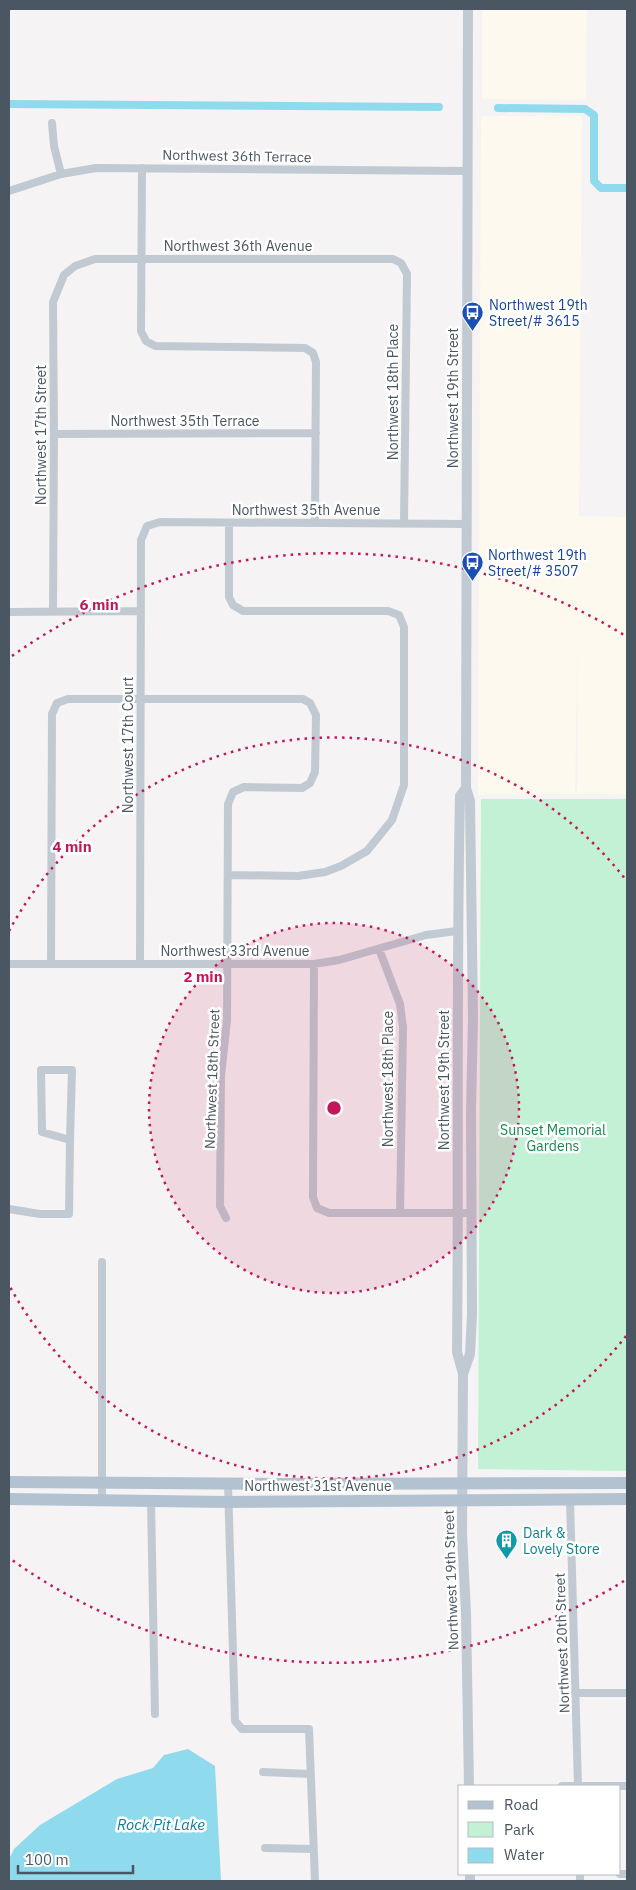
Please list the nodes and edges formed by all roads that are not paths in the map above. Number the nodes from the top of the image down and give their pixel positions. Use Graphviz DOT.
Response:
graph roads {
  1 [pos="468,9"];
  2 [pos="52,123"];
  3 [pos="142,168"];
  4 [pos="468,171"];
  5 [pos="61,174"];
  6 [pos="9,191"];
  7 [pos="141,258"];
  8 [pos="401,263"];
  9 [pos="75,266"];
  10 [pos="316,433"];
  11 [pos="54,434"];
  12 [pos="229,523"];
  13 [pos="315,523"];
  14 [pos="404,523"];
  15 [pos="466,524"];
  16 [pos="147,526"];
  17 [pos="53,611"];
  18 [pos="141,611"];
  19 [pos="9,612"];
  20 [pos="141,699"];
  21 [pos="466,788"];
  22 [pos="228,875"];
  23 [pos="457,931"];
  24 [pos="379,948"];
  25 [pos="9,964"];
  26 [pos="51,964"];
  27 [pos="140,964"];
  28 [pos="227,964"];
  29 [pos="314,964"];
  30 [pos="70,1140"];
  31 [pos="9,1209"];
  32 [pos="400,1213"];
  33 [pos="459,1213"];
  34 [pos="472,1213"];
  35 [pos="226,1218"];
  36 [pos="102,1262"];
  37 [pos="463,1374"];
  38 [pos="9,1482"];
  39 [pos="627,1482"];
  40 [pos="102,1483"];
  41 [pos="228,1484"];
  42 [pos="462,1484"];
  43 [pos="9,1499"];
  44 [pos="627,1499"];
  45 [pos="102,1500"];
  46 [pos="570,1500"];
  47 [pos="151,1501"];
  48 [pos="462,1501"];
  49 [pos="228,1502"];
  50 [pos="576,1693"];
  51 [pos="627,1693"];
  52 [pos="155,1714"];
  53 [pos="264,1772"];
  54 [pos="310,1774"];
  55 [pos="469,1785"];
  56 [pos="578,1785"];
  57 [pos="265,1848"];
  58 [pos="313,1849"];
  59 [pos="315,1881"];
  1 -- 4 [label="street, Northwest 19th Street"];
  2 -- 5 [label="street"];
  3 -- 4 [label="street, Northwest 36th Terrace"];
  3 -- 5 [label="street, Northwest 36th Terrace"];
  3 -- 7 [label="street"];
  4 -- 15 [label="street, Northwest 19th Street"];
  5 -- 6 [label="street, Northwest 36th Terrace"];
  7 -- 8 [label="street, Northwest 36th Avenue"];
  7 -- 9 [label="street, Northwest 36th Avenue"];
  7 -- 10 [label="street"];
  8 -- 14 [label="street, Northwest 18th Place"];
  9 -- 11 [label="street, Northwest 17th Street"];
  10 -- 11 [label="street, Northwest 35th Terrace"];
  10 -- 13 [label="street"];
  11 -- 17 [label="street, Northwest 17th Street"];
  12 -- 13 [label="street, Northwest 35th Avenue"];
  12 -- 16 [label="street, Northwest 35th Avenue"];
  12 -- 22 [label="street"];
  13 -- 14 [label="street, Northwest 35th Avenue"];
  14 -- 15 [label="street, Northwest 35th Avenue"];
  15 -- 21 [label="street, Northwest 19th Street"];
  16 -- 18 [label="street, Northwest 17th Court"];
  17 -- 18 [label="street"];
  17 -- 19 [label="street"];
  18 -- 20 [label="street, Northwest 17th Court"];
  20 -- 22 [label="street, Northwest 18th Street"];
  20 -- 26 [label="street"];
  20 -- 27 [label="street, Northwest 17th Court"];
  21 -- 23 [label="street, Northwest 19th Street"];
  21 -- 34 [label="street, Northwest 19th Street"];
  22 -- 28 [label="street, Northwest 18th Street"];
  23 -- 24 [label="street, Northwest 33rd Avenue"];
  23 -- 33 [label="street, Northwest 19th Street"];
  24 -- 29 [label="street, Northwest 33rd Avenue"];
  24 -- 32 [label="street, Northwest 18th Place"];
  25 -- 26 [label="street, Northwest 33rd Avenue"];
  26 -- 27 [label="street, Northwest 33rd Avenue"];
  27 -- 28 [label="street, Northwest 33rd Avenue"];
  28 -- 29 [label="street, Northwest 33rd Avenue"];
  28 -- 35 [label="street, Northwest 18th Street"];
  29 -- 32 [label="street"];
  30 -- 30 [label="street"];
  30 -- 31 [label="street"];
  32 -- 33 [label="street"];
  33 -- 34 [label="street"];
  33 -- 37 [label="street, Northwest 19th Street"];
  34 -- 37 [label="street, Northwest 19th Street"];
  36 -- 40 [label="street"];
  37 -- 42 [label="street, Northwest 19th Street"];
  38 -- 40 [label="main road, Northwest 31st Avenue"];
  39 -- 42 [label="main road, Northwest 31st Avenue"];
  40 -- 41 [label="main road, Northwest 31st Avenue"];
  40 -- 45 [label="street"];
  41 -- 42 [label="main road, Northwest 31st Avenue"];
  41 -- 49 [label="street"];
  42 -- 48 [label="street, Northwest 19th Street"];
  43 -- 45 [label="main road, Northwest 31st Avenue"];
  44 -- 46 [label="main road, Northwest 31st Avenue"];
  45 -- 47 [label="main road, Northwest 31st Avenue"];
  46 -- 48 [label="main road, Northwest 31st Avenue"];
  46 -- 50 [label="street, Northwest 20th Street"];
  47 -- 49 [label="main road, Northwest 31st Avenue"];
  47 -- 52 [label="street"];
  48 -- 49 [label="main road, Northwest 31st Avenue"];
  48 -- 55 [label="street, Northwest 19th Street"];
  49 -- 54 [label="street"];
  50 -- 51 [label="street"];
  50 -- 56 [label="street, Northwest 20th Street"];
  53 -- 54 [label="street"];
  54 -- 58 [label="street"];
  57 -- 58 [label="street"];
  58 -- 59 [label="street"];
}
